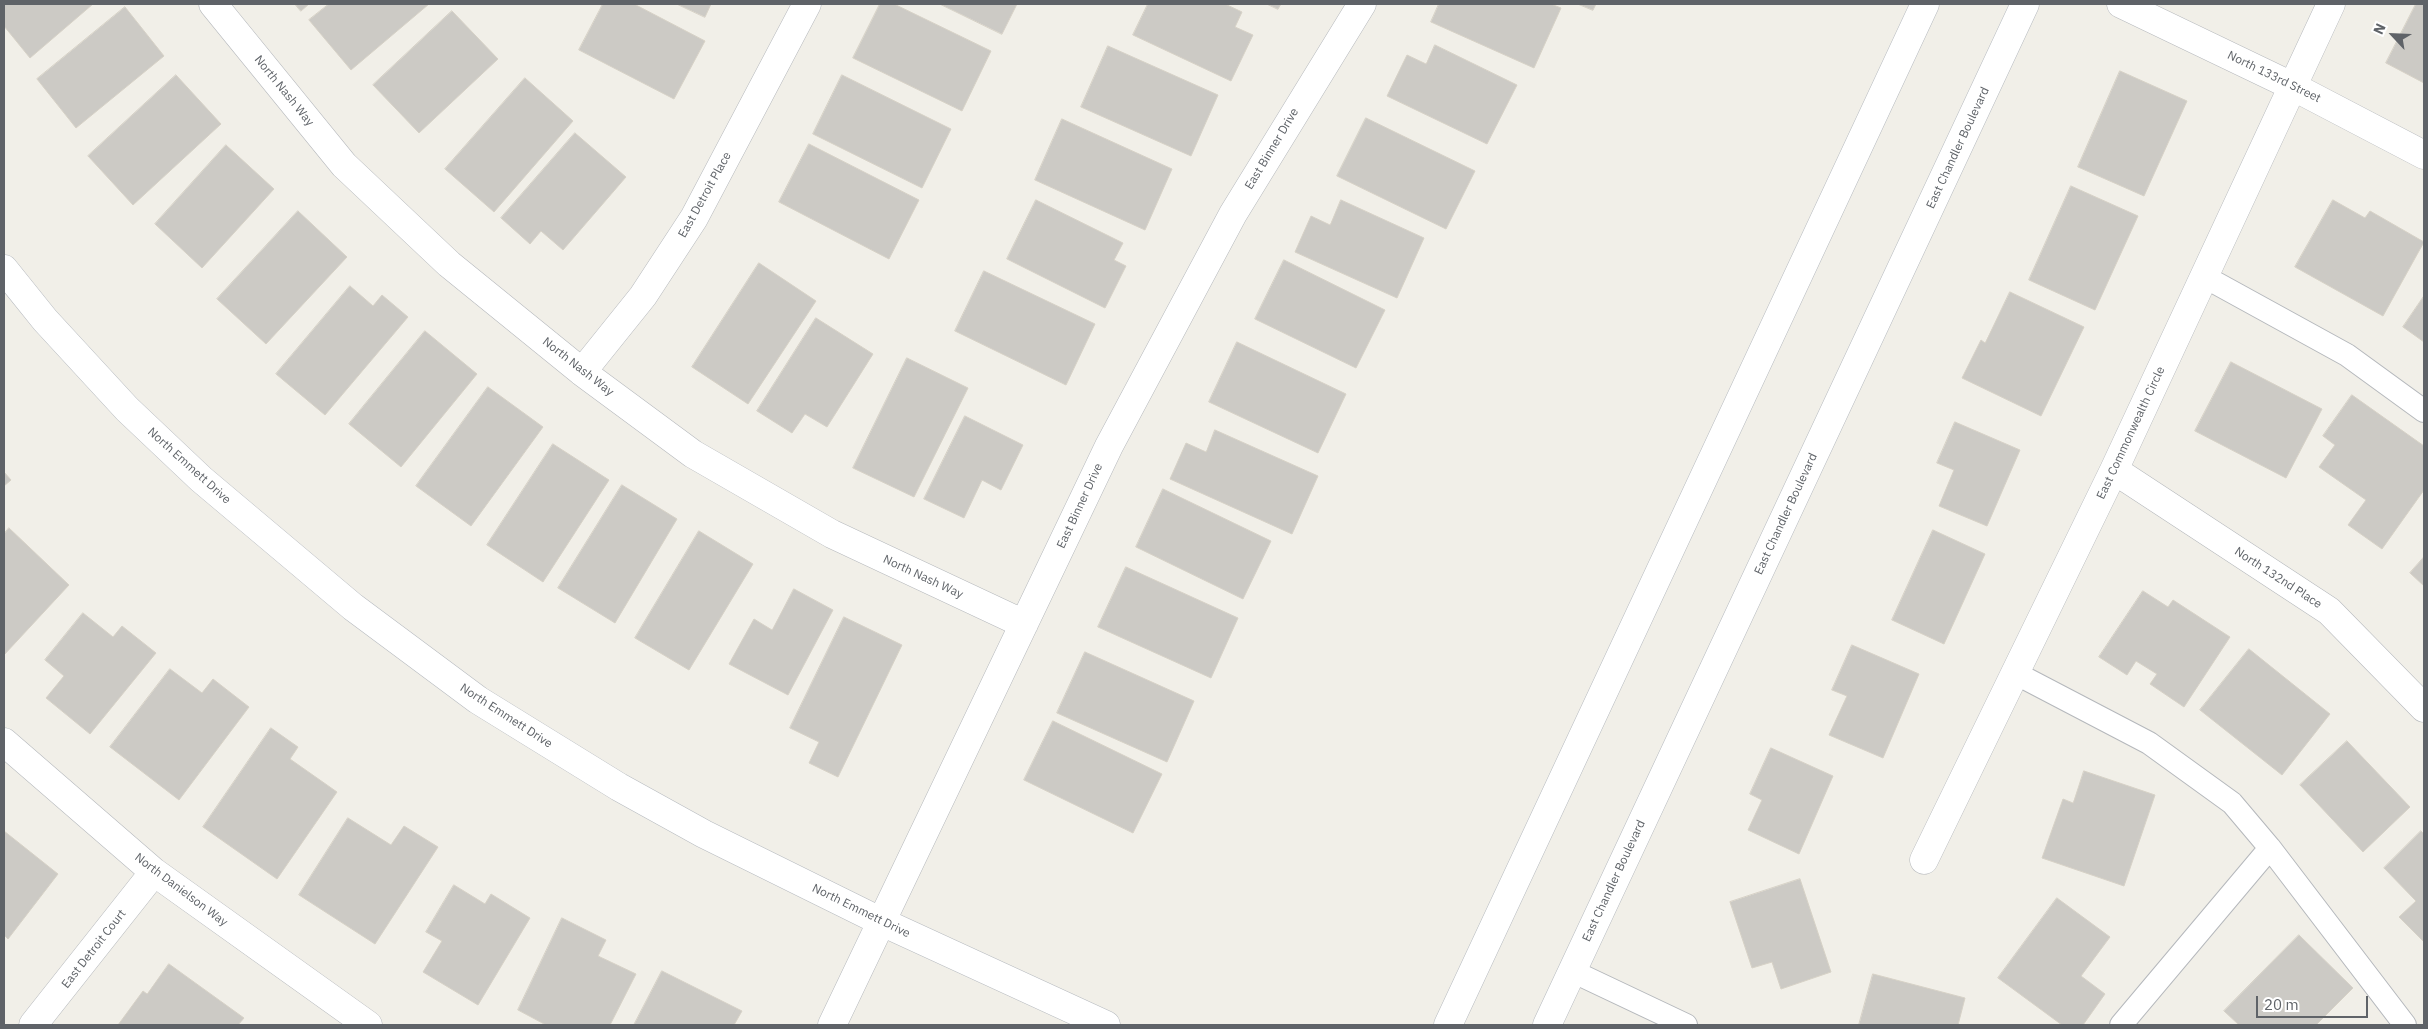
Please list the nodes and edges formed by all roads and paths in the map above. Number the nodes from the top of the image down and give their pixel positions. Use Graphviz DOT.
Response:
graph roads {
  1 [pos="213,4"];
  2 [pos="807,4"];
  3 [pos="1362,4"];
  4 [pos="1925,4"];
  5 [pos="2025,4"];
  6 [pos="2121,4"];
  7 [pos="2331,4"];
  8 [pos="2292,86"];
  9 [pos="2424,155"];
  10 [pos="4,269"];
  11 [pos="2205,277"];
  12 [pos="582,372"];
  13 [pos="2424,411"];
  14 [pos="2114,470"];
  15 [pos="1024,624"];
  16 [pos="2015,673"];
  17 [pos="2424,708"];
  18 [pos="4,742"];
  19 [pos="2270,848"];
  20 [pos="1924,860"];
  21 [pos="154,872"];
  22 [pos="882,922"];
  23 [pos="1572,972"];
  24 [pos="33,1025"];
  25 [pos="368,1025"];
  26 [pos="832,1025"];
  27 [pos="1106,1025"];
  28 [pos="1448,1025"];
  29 [pos="1548,1025"];
  30 [pos="1686,1025"];
  31 [pos="2121,1025"];
  32 [pos="2405,1025"];
  1 -- 12 [label="street, North Nash Way"];
  2 -- 12 [label="street, East Detroit Place"];
  3 -- 15 [label="street, East Binner Drive"];
  4 -- 28 [label="street"];
  5 -- 23 [label="street, East Chandler Boulevard"];
  6 -- 8 [label="street, North 133rd Street"];
  7 -- 8 [label="street, East Commonwealth Circle"];
  8 -- 9 [label="street, North 133rd Street"];
  8 -- 11 [label="street, East Commonwealth Circle"];
  10 -- 22 [label="street, North Emmett Drive"];
  11 -- 13 [label="lane"];
  11 -- 14 [label="street, East Commonwealth Circle"];
  12 -- 15 [label="street, North Nash Way"];
  14 -- 16 [label="street, East Commonwealth Circle"];
  14 -- 17 [label="street, North 132nd Place"];
  15 -- 22 [label="street, East Binner Drive"];
  16 -- 19 [label="lane"];
  16 -- 20 [label="street, East Commonwealth Circle"];
  18 -- 21 [label="street, North Danielson Way"];
  19 -- 31 [label="lane"];
  19 -- 32 [label="lane"];
  21 -- 24 [label="street, East Detroit Court"];
  21 -- 25 [label="street, North Danielson Way"];
  22 -- 26 [label="street, East Binner Drive"];
  22 -- 27 [label="street, North Emmett Drive"];
  23 -- 29 [label="street, East Chandler Boulevard"];
  23 -- 30 [label="lane"];
}
